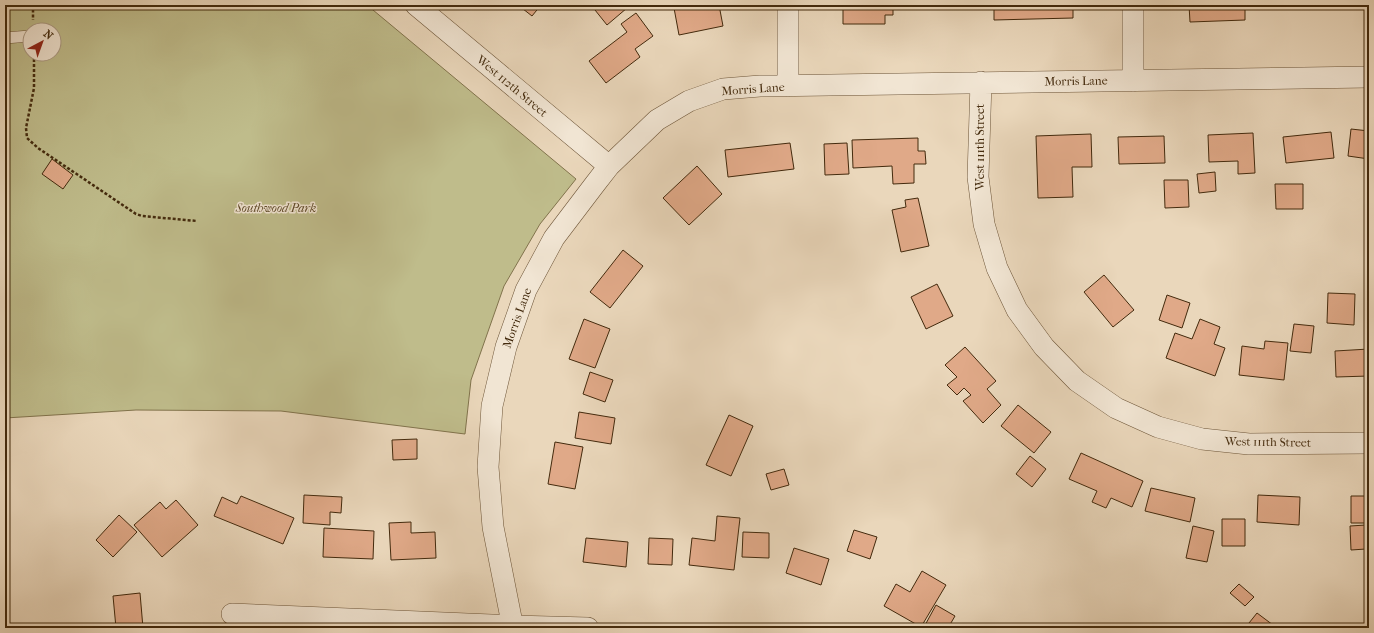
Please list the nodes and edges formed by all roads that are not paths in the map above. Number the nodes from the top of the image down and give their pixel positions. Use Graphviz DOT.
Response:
graph roads {
  1 [pos="416,5"];
  2 [pos="788,5"];
  3 [pos="1133,5"];
  4 [pos="22,37"];
  5 [pos="5,38"];
  6 [pos="1369,77"];
  7 [pos="1133,81"];
  8 [pos="981,82"];
  9 [pos="788,86"];
  10 [pos="609,166"];
  11 [pos="1369,442"];
  12 [pos="232,614"];
  13 [pos="513,627"];
  14 [pos="588,628"];
  1 -- 10 [label="street, West 112th Street"];
  2 -- 9 [label="street"];
  3 -- 7 [label="street"];
  4 -- 5 [label="lane"];
  6 -- 7 [label="street, Morris Lane"];
  7 -- 8 [label="street, Morris Lane"];
  8 -- 9 [label="street, Morris Lane"];
  8 -- 11 [label="street, West 111th Street"];
  9 -- 10 [label="street, Morris Lane"];
  10 -- 13 [label="street, Morris Lane"];
  12 -- 13 [label="street"];
  13 -- 14 [label="street"];
}
